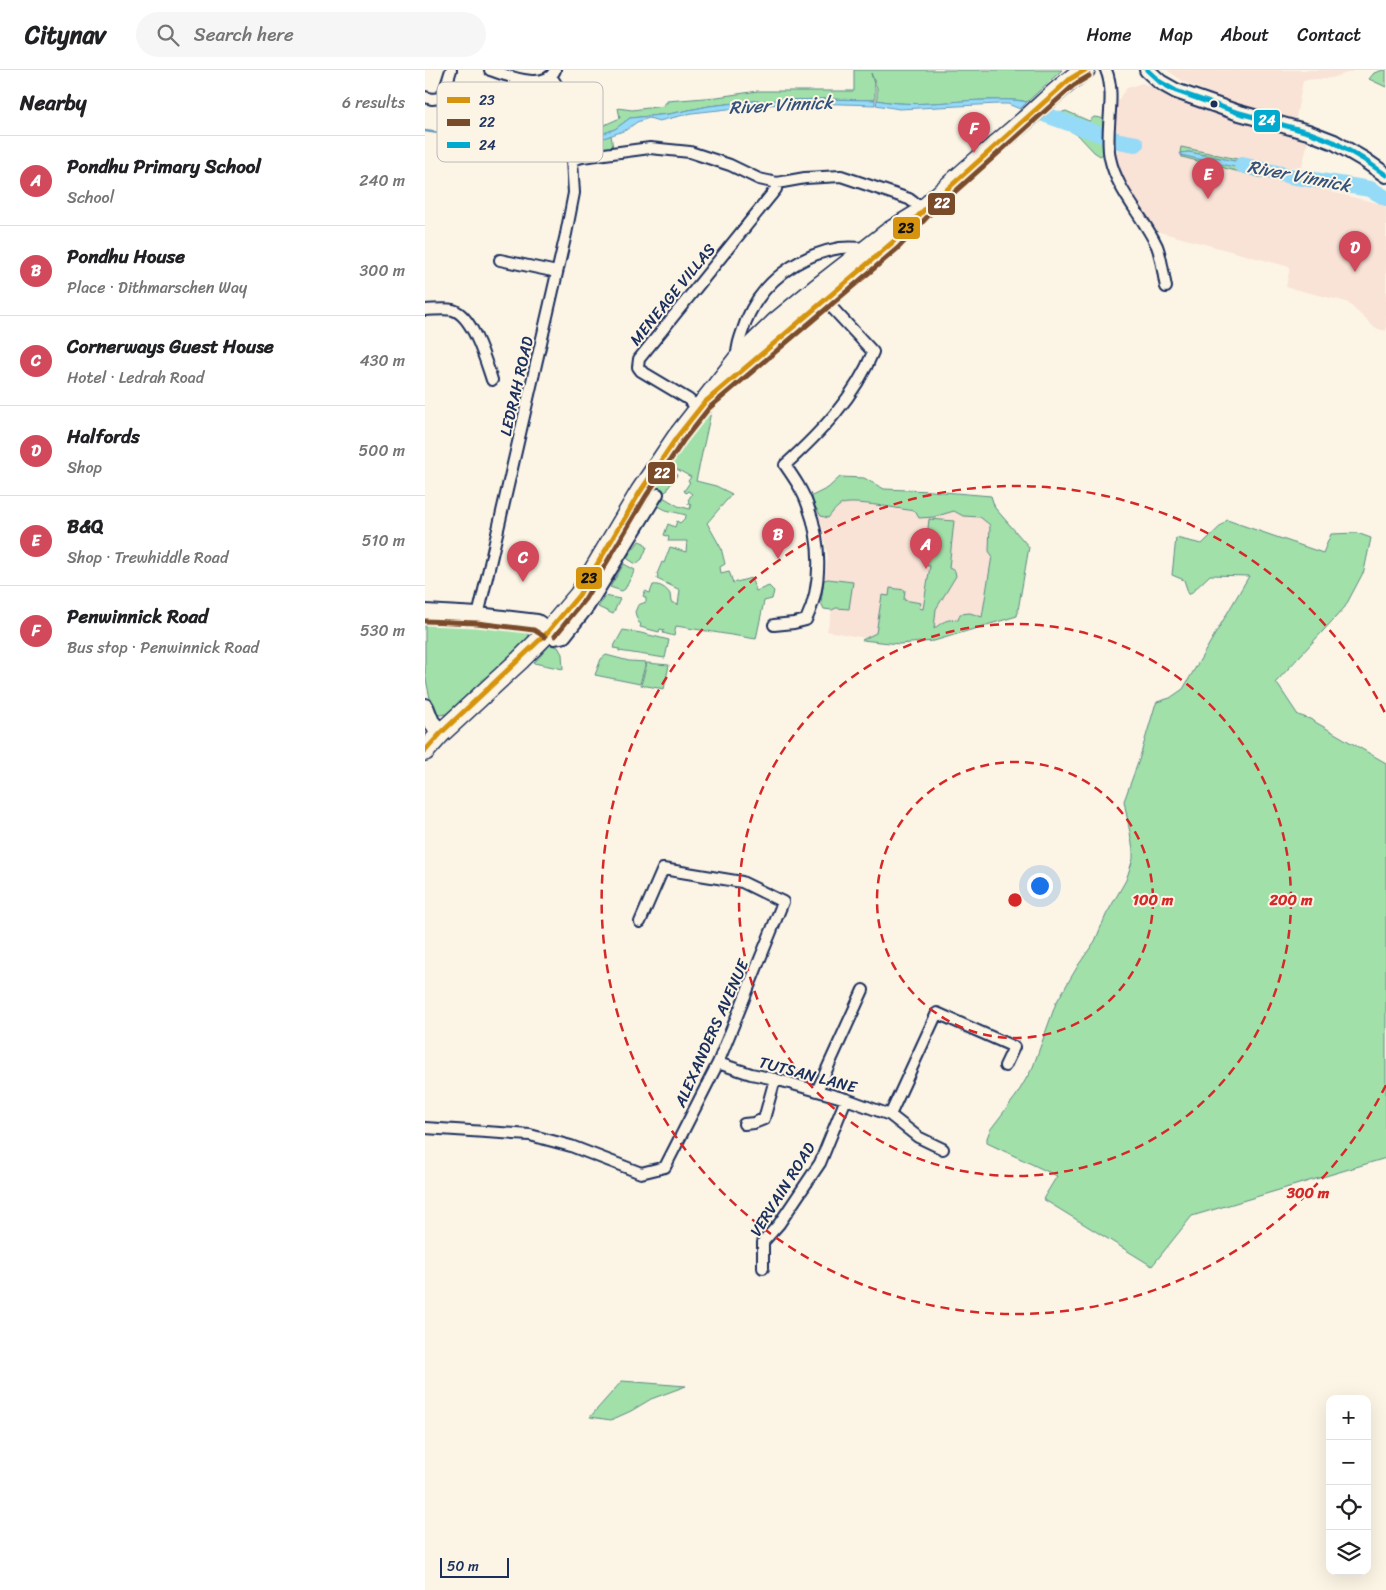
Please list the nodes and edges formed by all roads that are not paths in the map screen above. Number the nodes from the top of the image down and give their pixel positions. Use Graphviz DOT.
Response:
graph roads {
  1 [pos="451,70"];
  2 [pos="490,70"];
  3 [pos="1106,70"];
  4 [pos="1147,70"];
  5 [pos="553,73"];
  6 [pos="1077,73"];
  7 [pos="1157,76"];
  8 [pos="513,78"];
  9 [pos="447,82"];
  10 [pos="513,82"];
  11 [pos="603,154"];
  12 [pos="572,162"];
  13 [pos="1386,175"];
  14 [pos="777,183"];
  15 [pos="922,211"];
  16 [pos="868,248"];
  17 [pos="500,260"];
  18 [pos="557,272"];
  19 [pos="1166,288"];
  20 [pos="820,294"];
  21 [pos="425,310"];
  22 [pos="737,360"];
  23 [pos="492,380"];
  24 [pos="702,406"];
  25 [pos="659,494"];
  26 [pos="605,566"];
  27 [pos="425,613"];
  28 [pos="478,616"];
  29 [pos="773,625"];
  30 [pos="547,632"];
  31 [pos="425,707"];
  32 [pos="441,733"];
  33 [pos="425,751"];
  34 [pos="641,922"];
  35 [pos="863,990"];
  36 [pos="718,1063"];
  37 [pos="1005,1066"];
  38 [pos="775,1079"];
  39 [pos="817,1091"];
  40 [pos="846,1099"];
  41 [pos="890,1115"];
  42 [pos="744,1124"];
  43 [pos="425,1128"];
  44 [pos="943,1149"];
  45 [pos="763,1268"];
  1 -- 9 [label="street"];
  2 -- 8 [label="street"];
  3 -- 19 [label="street"];
  4 -- 7 [label="main road"];
  5 -- 8 [label="street"];
  6 -- 15 [label="highway"];
  7 -- 13 [label="main road"];
  8 -- 10 [label="street"];
  11 -- 14 [label="street, LEDRAH ROAD"];
  12 -- 18 [label="street, LEDRAH ROAD"];
  14 -- 15 [label="street"];
  14 -- 24 [label="street, MENEAGE VILLAS"];
  15 -- 16 [label="highway"];
  15 -- 20 [label="highway"];
  16 -- 20 [label="highway"];
  16 -- 22 [label="street"];
  17 -- 18 [label="street"];
  18 -- 28 [label="street, LEDRAH ROAD"];
  20 -- 22 [label="highway"];
  20 -- 24 [label="highway"];
  20 -- 29 [label="street"];
  21 -- 23 [label="street"];
  22 -- 24 [label="highway"];
  24 -- 26 [label="highway"];
  25 -- 26 [label="street"];
  26 -- 30 [label="highway"];
  27 -- 28 [label="main road"];
  28 -- 30 [label="main road"];
  30 -- 32 [label="highway"];
  31 -- 32 [label="main road"];
  32 -- 33 [label="highway"];
  34 -- 36 [label="street, ALEXANDERS AVENUE"];
  35 -- 39 [label="street"];
  36 -- 38 [label="street, TUTSAN LANE"];
  36 -- 43 [label="street, ALEXANDERS AVENUE"];
  37 -- 41 [label="street"];
  38 -- 39 [label="street, TUTSAN LANE"];
  38 -- 42 [label="street"];
  39 -- 40 [label="street, TUTSAN LANE"];
  40 -- 41 [label="street, TUTSAN LANE"];
  40 -- 45 [label="street, VERVAIN ROAD"];
  41 -- 44 [label="street, TUTSAN LANE"];
}
